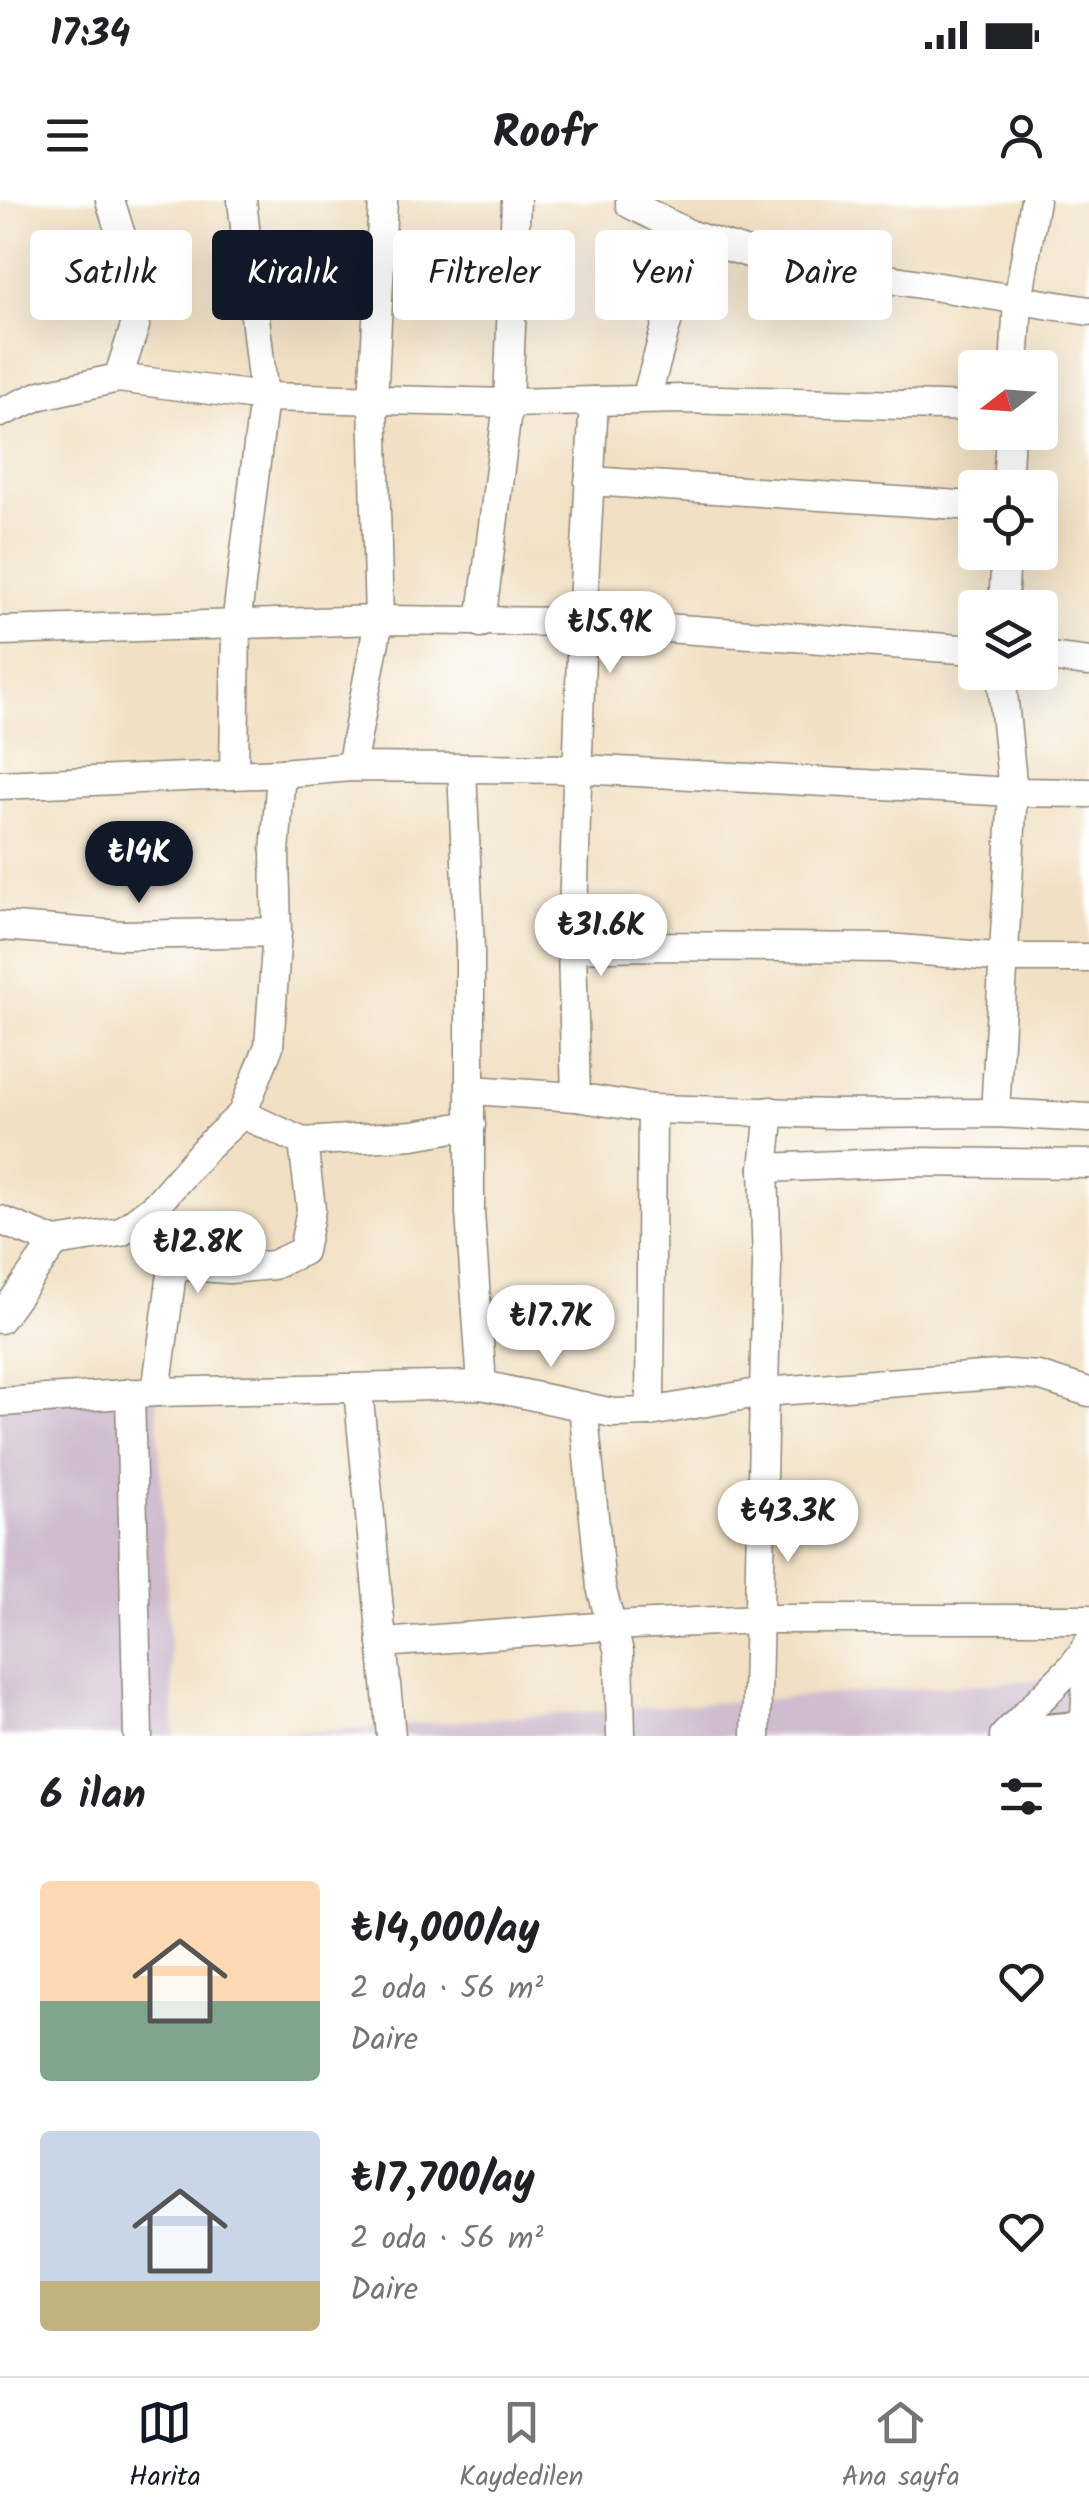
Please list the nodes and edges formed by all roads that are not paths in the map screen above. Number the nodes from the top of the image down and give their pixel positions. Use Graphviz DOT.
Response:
graph roads {
  1 [pos="110,200"];
  2 [pos="242,200"];
  3 [pos="382,200"];
  4 [pos="516,200"];
  5 [pos="1035,200"];
  6 [pos="625,201"];
  7 [pos="681,230"];
  8 [pos="728,247"];
  9 [pos="1018,301"];
  10 [pos="1089,311"];
  11 [pos="668,320"];
  12 [pos="1015,350"];
  13 [pos="118,378"];
  14 [pos="264,397"];
  15 [pos="373,400"];
  16 [pos="594,400"];
  17 [pos="646,400"];
  18 [pos="508,402"];
  19 [pos="958,407"];
  20 [pos="0,413"];
  21 [pos="590,481"];
  22 [pos="958,505"];
  23 [pos="379,620"];
  24 [pos="481,622"];
  25 [pos="582,622"];
  26 [pos="236,625"];
  27 [pos="0,631"];
  28 [pos="958,649"];
  29 [pos="1058,658"];
  30 [pos="1089,662"];
  31 [pos="1003,690"];
  32 [pos="352,767"];
  33 [pos="580,769"];
  34 [pos="462,770"];
  35 [pos="281,773"];
  36 [pos="234,775"];
  37 [pos="0,785"];
  38 [pos="1012,792"];
  39 [pos="1089,792"];
  40 [pos="0,926"];
  41 [pos="277,932"];
  42 [pos="572,948"];
  43 [pos="1006,958"];
  44 [pos="1089,958"];
  45 [pos="471,1090"];
  46 [pos="576,1097"];
  47 [pos="652,1109"];
  48 [pos="770,1110"];
  49 [pos="995,1113"];
  50 [pos="242,1114"];
  51 [pos="1089,1118"];
  52 [pos="470,1125"];
  53 [pos="303,1142"];
  54 [pos="1089,1164"];
  55 [pos="764,1168"];
  56 [pos="156,1205"];
  57 [pos="0,1220"];
  58 [pos="55,1242"];
  59 [pos="173,1265"];
  60 [pos="0,1320"];
  61 [pos="482,1385"];
  62 [pos="358,1389"];
  63 [pos="143,1392"];
  64 [pos="763,1392"];
  65 [pos="1089,1392"];
  66 [pos="0,1402"];
  67 [pos="583,1406"];
  68 [pos="650,1412"];
  69 [pos="758,1619"];
  70 [pos="1089,1620"];
  71 [pos="612,1626"];
  72 [pos="1089,1642"];
  73 [pos="382,1643"];
  74 [pos="1085,1733"];
  75 [pos="138,1736"];
  76 [pos="391,1736"];
  77 [pos="621,1736"];
  78 [pos="756,1736"];
  79 [pos="1004,1736"];
  80 [pos="1035,1736"];
  1 -- 13 [label="street"];
  2 -- 14 [label="street"];
  3 -- 15 [label="street"];
  4 -- 18 [label="street"];
  5 -- 9 [label="street"];
  6 -- 7 [label="street"];
  8 -- 9 [label="street"];
  9 -- 10 [label="street"];
  9 -- 12 [label="street"];
  11 -- 17 [label="street"];
  13 -- 14 [label="street"];
  13 -- 20 [label="street"];
  14 -- 15 [label="street"];
  14 -- 26 [label="street"];
  15 -- 18 [label="street"];
  15 -- 23 [label="street"];
  16 -- 17 [label="street"];
  16 -- 18 [label="street"];
  16 -- 21 [label="street"];
  17 -- 19 [label="street"];
  18 -- 24 [label="street"];
  21 -- 22 [label="street"];
  21 -- 25 [label="street"];
  23 -- 24 [label="street"];
  23 -- 26 [label="street"];
  23 -- 32 [label="street"];
  24 -- 25 [label="street"];
  25 -- 28 [label="street"];
  25 -- 33 [label="street"];
  26 -- 27 [label="street"];
  26 -- 36 [label="street"];
  29 -- 30 [label="street"];
  31 -- 38 [label="street"];
  32 -- 34 [label="street"];
  32 -- 35 [label="street"];
  33 -- 34 [label="street"];
  33 -- 38 [label="street"];
  33 -- 42 [label="street"];
  34 -- 45 [label="street"];
  35 -- 36 [label="street"];
  35 -- 41 [label="street"];
  36 -- 37 [label="street"];
  38 -- 39 [label="street"];
  38 -- 43 [label="street"];
  40 -- 41 [label="street"];
  41 -- 50 [label="street"];
  42 -- 43 [label="street"];
  42 -- 46 [label="street"];
  43 -- 44 [label="street"];
  43 -- 49 [label="street"];
  45 -- 46 [label="street"];
  45 -- 52 [label="street"];
  46 -- 47 [label="street"];
  47 -- 48 [label="street"];
  47 -- 68 [label="street"];
  48 -- 49 [label="street"];
  48 -- 55 [label="street"];
  49 -- 51 [label="street"];
  50 -- 53 [label="street"];
  50 -- 56 [label="street"];
  52 -- 53 [label="street"];
  52 -- 61 [label="street"];
  53 -- 59 [label="street"];
  54 -- 55 [label="street"];
  55 -- 64 [label="street"];
  56 -- 58 [label="street"];
  56 -- 59 [label="street"];
  57 -- 58 [label="street"];
  58 -- 60 [label="street"];
  59 -- 63 [label="street"];
  61 -- 62 [label="street"];
  61 -- 67 [label="street"];
  62 -- 63 [label="street"];
  62 -- 73 [label="street"];
  63 -- 66 [label="street"];
  63 -- 75 [label="street"];
  64 -- 65 [label="street"];
  64 -- 68 [label="street"];
  64 -- 69 [label="street"];
  67 -- 68 [label="street"];
  67 -- 71 [label="street"];
  69 -- 70 [label="street"];
  69 -- 71 [label="street"];
  69 -- 78 [label="street"];
  71 -- 73 [label="street"];
  71 -- 77 [label="street"];
  72 -- 74 [label="street"];
  72 -- 79 [label="street"];
  73 -- 76 [label="street"];
  74 -- 80 [label="highway"];
}
